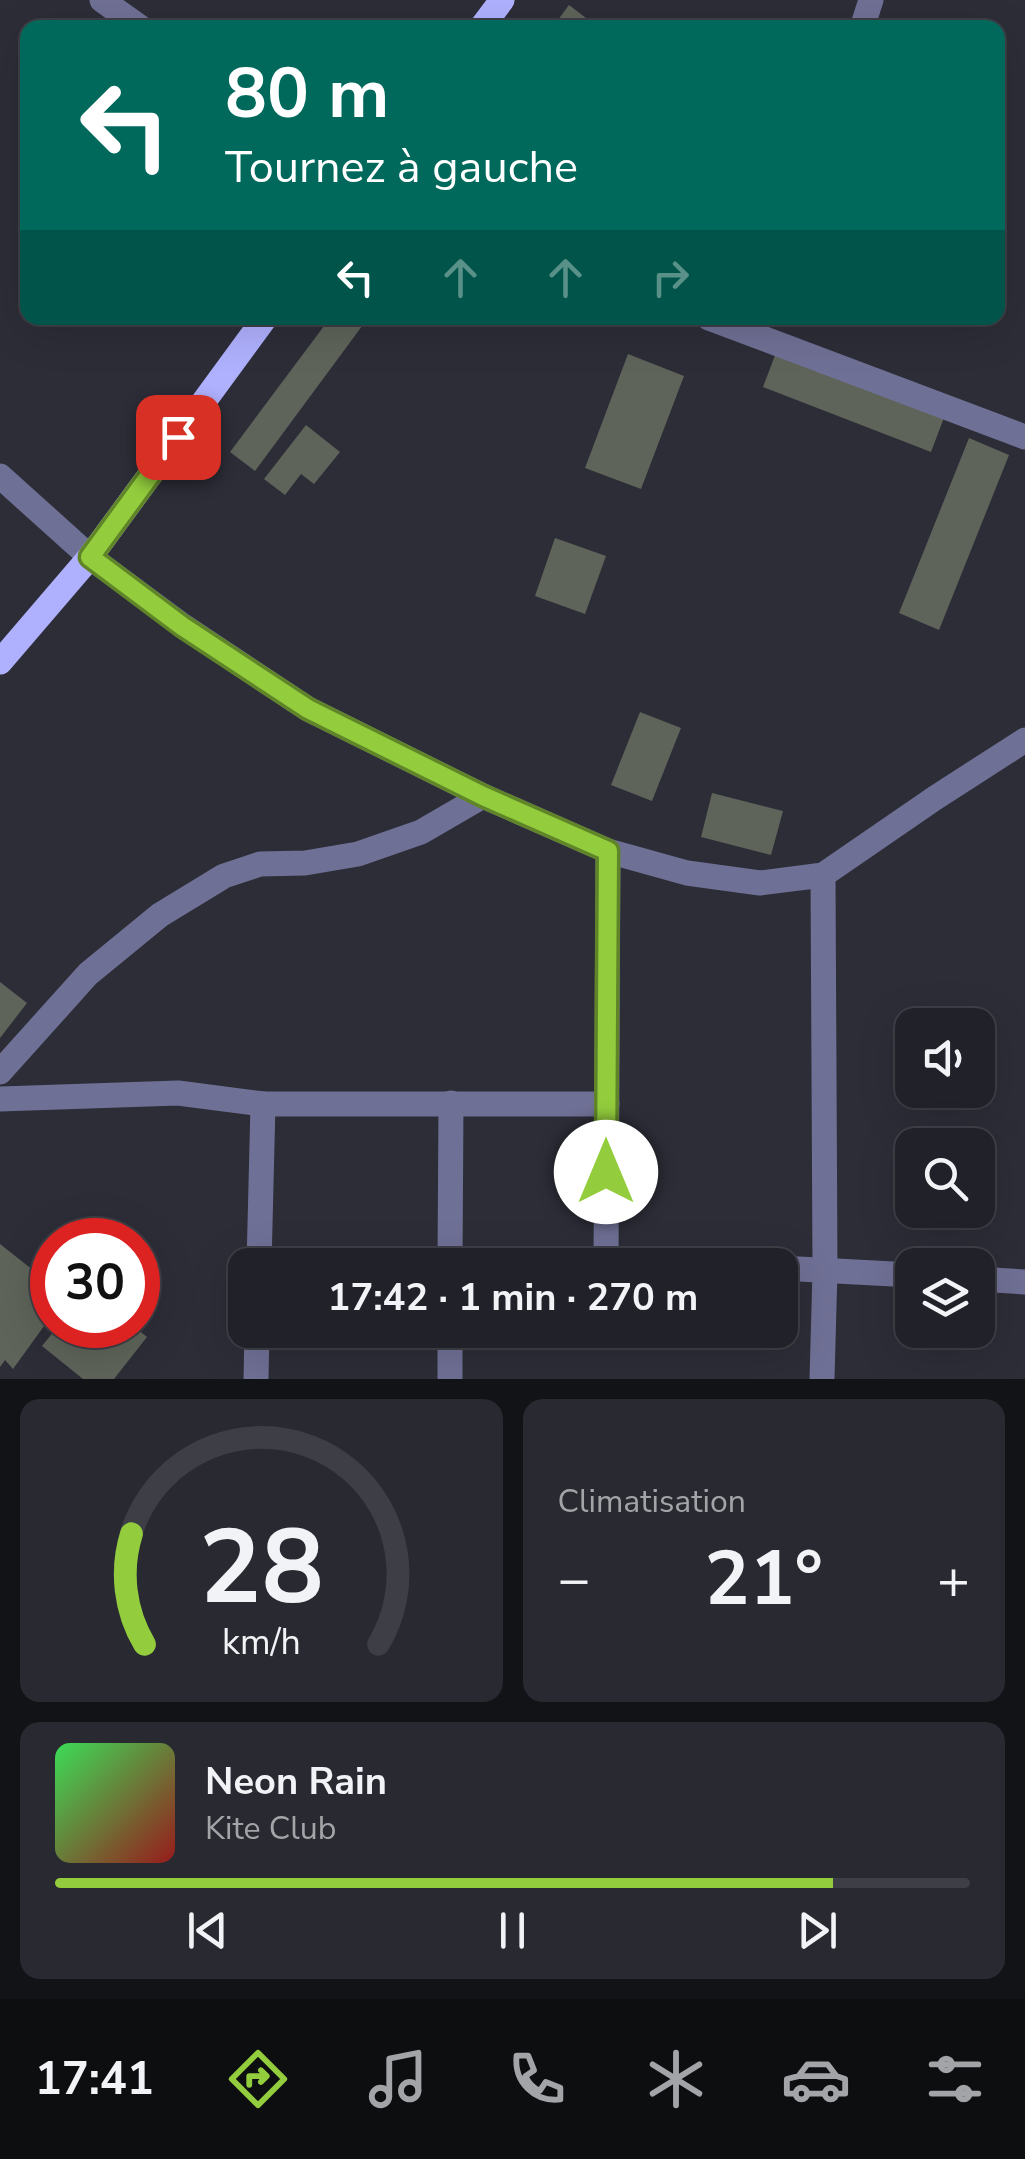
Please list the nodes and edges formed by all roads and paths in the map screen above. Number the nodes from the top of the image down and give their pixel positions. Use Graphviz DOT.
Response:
graph roads {
  1 [pos="102,0"];
  2 [pos="130,20"];
  3 [pos="260,325"];
  4 [pos="730,325"];
  5 [pos="1025,437"];
  6 [pos="0,476"];
  7 [pos="90,557"];
  8 [pos="0,662"];
  9 [pos="1025,740"];
  10 [pos="483,796"];
  11 [pos="608,851"];
  12 [pos="823,876"];
  13 [pos="0,1072"];
  14 [pos="0,1098"];
  15 [pos="263,1104"];
  16 [pos="451,1104"];
  17 [pos="606,1104"];
  18 [pos="259,1248"];
  19 [pos="450,1248"];
  20 [pos="606,1248"];
  21 [pos="798,1269"];
  22 [pos="825,1270"];
  23 [pos="895,1274"];
  24 [pos="995,1280"];
  25 [pos="1025,1282"];
  26 [pos="257,1348"];
  27 [pos="450,1348"];
  28 [pos="256,1379"];
  29 [pos="450,1379"];
  30 [pos="822,1379"];
  1 -- 2 [label="street"];
  3 -- 7 [label="main road"];
  4 -- 5 [label="street"];
  6 -- 7 [label="street"];
  7 -- 8 [label="main road"];
  7 -- 10 [label="street"];
  9 -- 12 [label="street"];
  10 -- 11 [label="street"];
  10 -- 13 [label="street"];
  11 -- 12 [label="street"];
  11 -- 17 [label="street"];
  12 -- 22 [label="street"];
  14 -- 15 [label="street"];
  15 -- 16 [label="street"];
  15 -- 18 [label="street"];
  16 -- 17 [label="street"];
  16 -- 19 [label="street"];
  17 -- 20 [label="street"];
  21 -- 22 [label="street"];
  22 -- 23 [label="street"];
  22 -- 30 [label="street"];
  24 -- 25 [label="street"];
  26 -- 28 [label="street"];
  27 -- 29 [label="street"];
}
